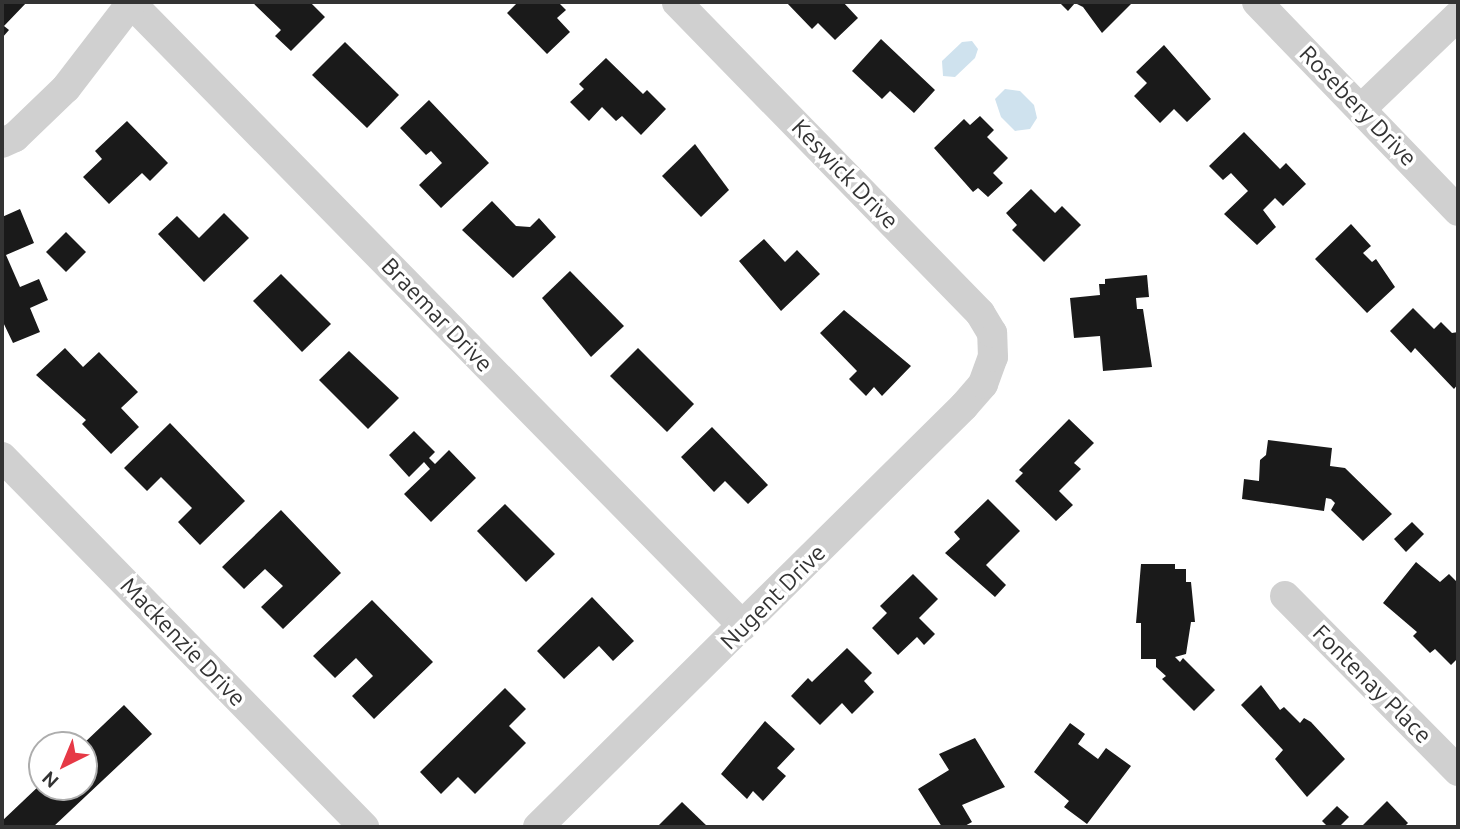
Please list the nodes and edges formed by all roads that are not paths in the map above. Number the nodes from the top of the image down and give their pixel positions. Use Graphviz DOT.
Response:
graph roads {
  1 [pos="132,2"];
  2 [pos="677,2"];
  3 [pos="1257,2"];
  4 [pos="1458,16"];
  5 [pos="1362,108"];
  6 [pos="2,143"];
  7 [pos="1458,211"];
  8 [pos="993,357"];
  9 [pos="2,457"];
  10 [pos="1286,596"];
  11 [pos="743,626"];
  12 [pos="1458,771"];
  13 [pos="364,827"];
  14 [pos="538,827"];
  1 -- 6 [label="street"];
  1 -- 11 [label="street, Braemar Drive"];
  2 -- 8 [label="street, Keswick Drive"];
  3 -- 5 [label="street, Rosebery Drive"];
  4 -- 5 [label="street"];
  5 -- 7 [label="street, Rosebery Drive"];
  8 -- 11 [label="street, Nugent Drive"];
  9 -- 13 [label="street, Mackenzie Drive"];
  10 -- 12 [label="street, Fontenay Place"];
  11 -- 14 [label="street, Nugent Drive"];
}
